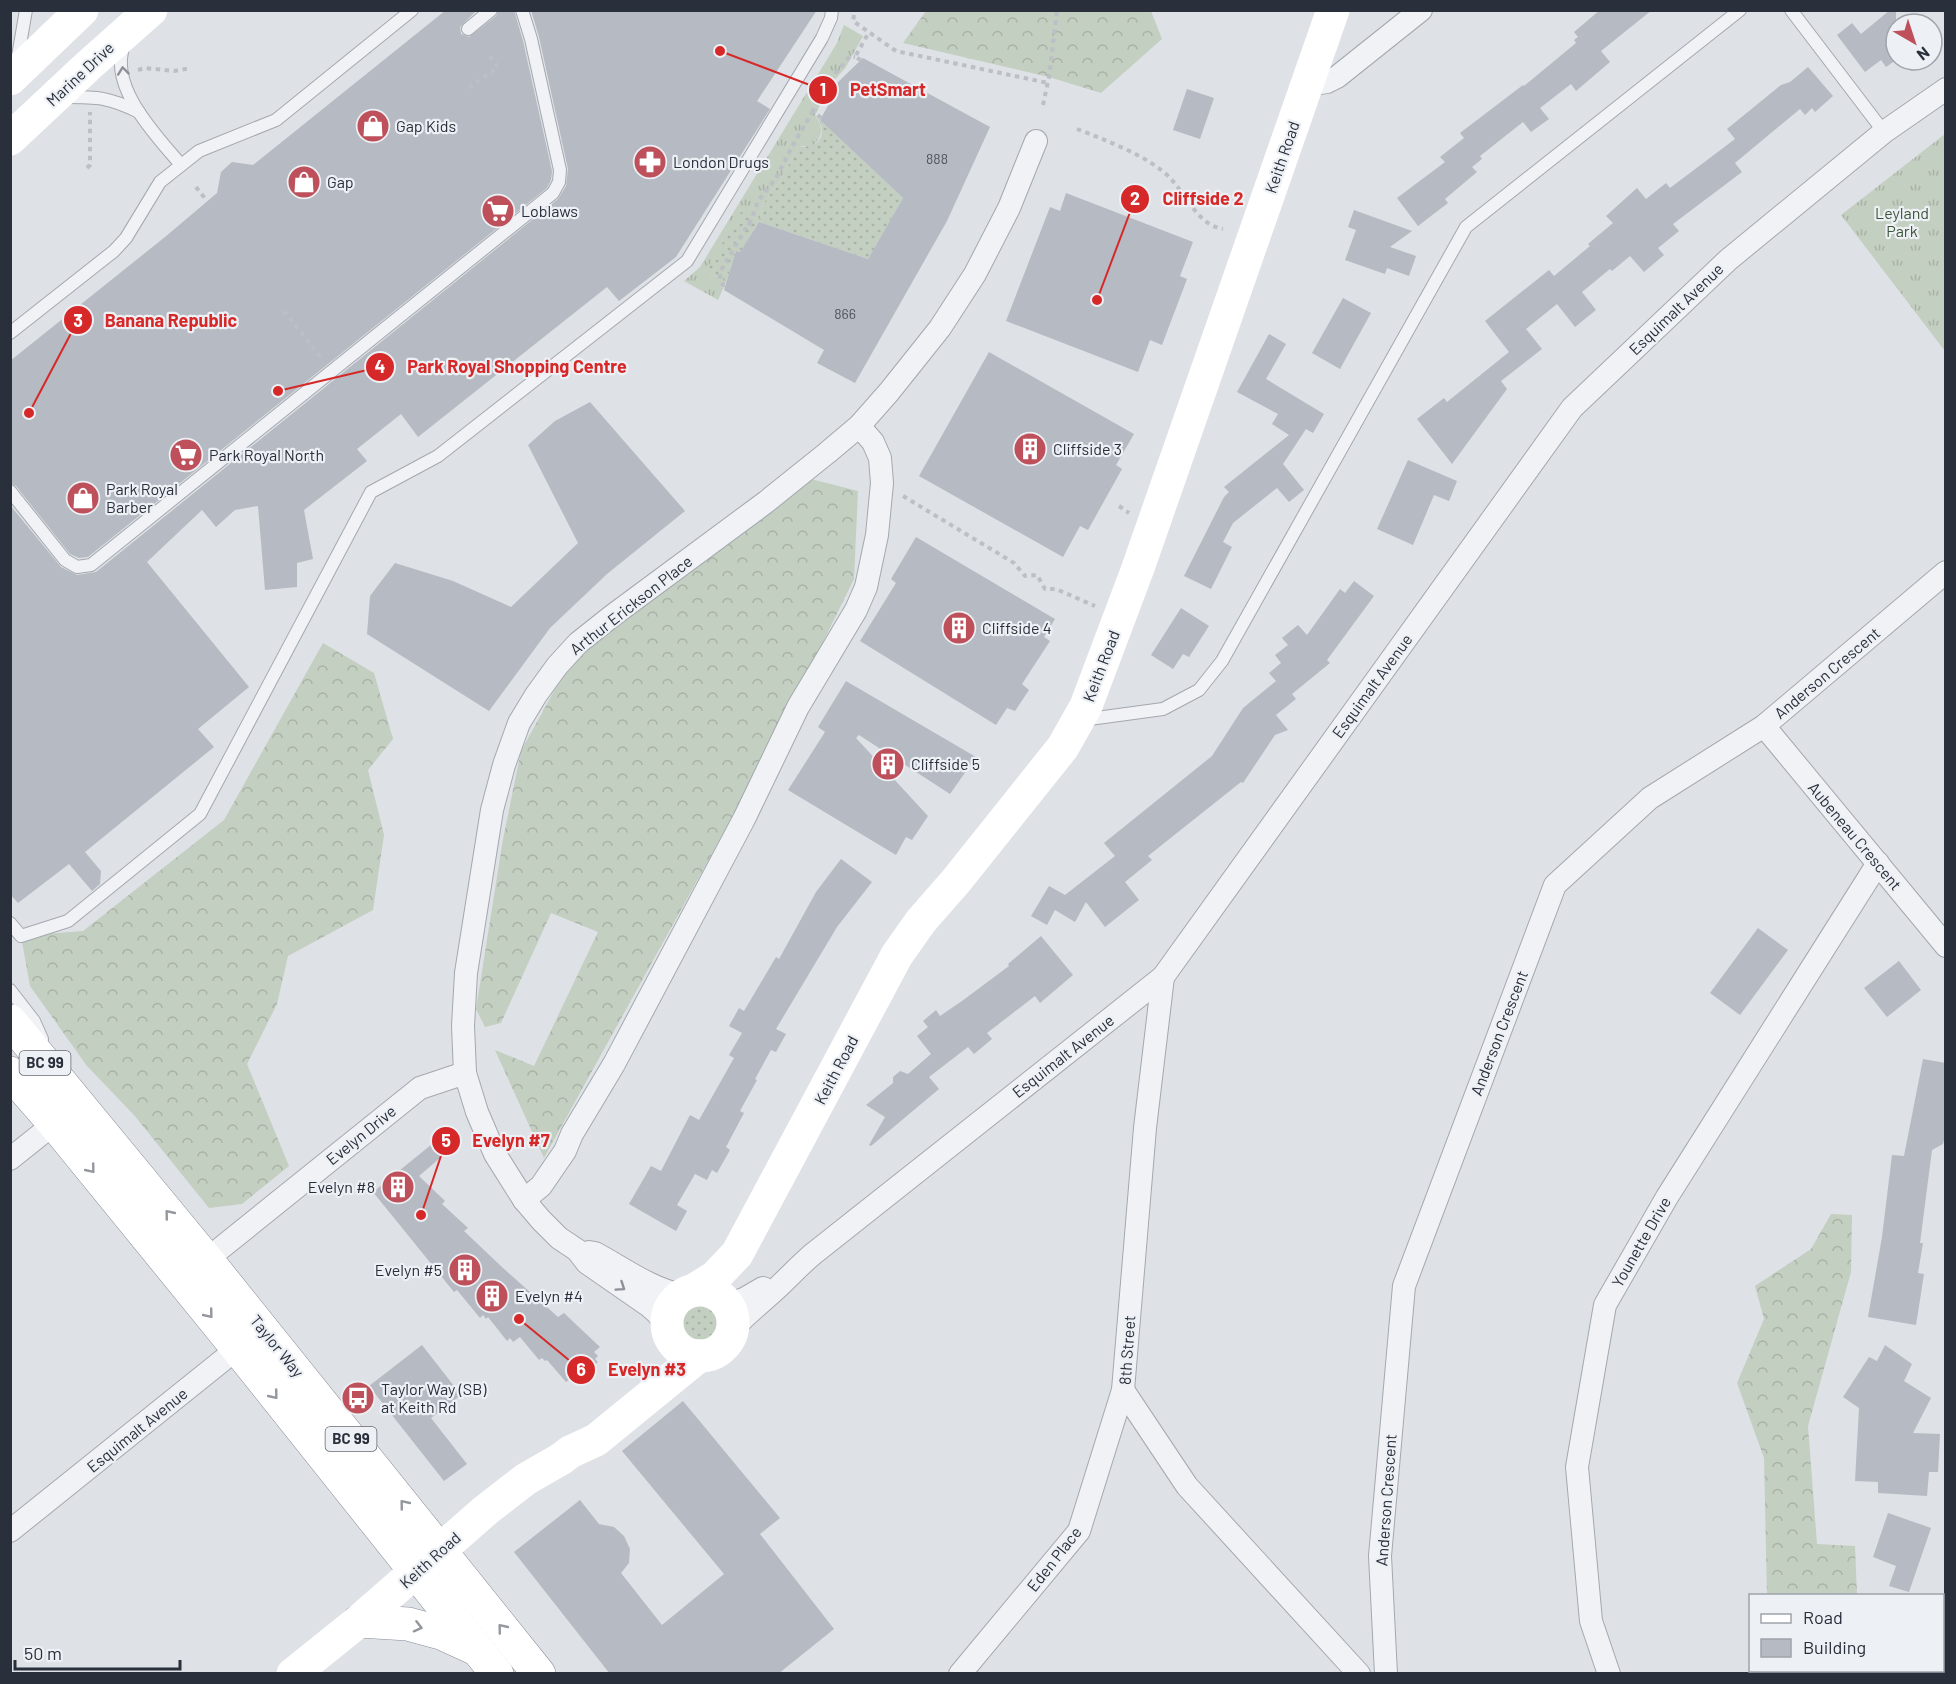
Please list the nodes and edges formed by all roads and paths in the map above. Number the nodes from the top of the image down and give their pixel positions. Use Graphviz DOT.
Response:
graph roads {
  1 [pos="26,10"];
  2 [pos="412,10"];
  3 [pos="491,10"];
  4 [pos="522,10"];
  5 [pos="832,10"];
  6 [pos="1057,10"];
  7 [pos="1333,10"];
  8 [pos="1420,10"];
  9 [pos="1740,10"];
  10 [pos="80,11"];
  11 [pos="1792,11"];
  12 [pos="854,15"];
  13 [pos="141,20"];
  14 [pos="468,29"];
  15 [pos="869,32"];
  16 [pos="490,56"];
  17 [pos="855,57"];
  18 [pos="861,60"];
  19 [pos="191,68"];
  20 [pos="135,71"];
  21 [pos="13,77"];
  22 [pos="1048,83"];
  23 [pos="1307,85"];
  24 [pos="469,88"];
  25 [pos="1946,89"];
  26 [pos="55,98"];
  27 [pos="1043,105"];
  28 [pos="90,111"];
  29 [pos="813,111"];
  30 [pos="139,112"];
  31 [pos="821,118"];
  32 [pos="1077,129"];
  33 [pos="1884,132"];
  34 [pos="10,139"];
  35 [pos="1036,141"];
  36 [pos="181,165"];
  37 [pos="87,168"];
  38 [pos="196,187"];
  39 [pos="207,201"];
  40 [pos="748,223"];
  41 [pos="756,227"];
  42 [pos="1223,230"];
  43 [pos="725,285"];
  44 [pos="284,311"];
  45 [pos="10,333"];
  46 [pos="332,371"];
  47 [pos="859,426"];
  48 [pos="882,483"];
  49 [pos="10,491"];
  50 [pos="1119,506"];
  51 [pos="1129,513"];
  52 [pos="1946,572"];
  53 [pos="1096,607"];
  54 [pos="1078,721"];
  55 [pos="1764,726"];
  56 [pos="1878,863"];
  57 [pos="10,923"];
  58 [pos="1946,946"];
  59 [pos="1163,977"];
  60 [pos="10,990"];
  61 [pos="22,1021"];
  62 [pos="10,1073"];
  63 [pos="465,1073"];
  64 [pos="21,1090"];
  65 [pos="70,1093"];
  66 [pos="54,1123"];
  67 [pos="10,1159"];
  68 [pos="524,1200"];
  69 [pos="577,1250"];
  70 [pos="737,1254"];
  71 [pos="206,1259"];
  72 [pos="181,1280"];
  73 [pos="688,1293"];
  74 [pos="728,1312"];
  75 [pos="262,1328"];
  76 [pos="669,1333"];
  77 [pos="238,1349"];
  78 [pos="699,1356"];
  79 [pos="1123,1390"];
  80 [pos="570,1452"];
  81 [pos="10,1531"];
  82 [pos="428,1561"];
  83 [pos="360,1621"];
  84 [pos="487,1662"];
  85 [pos="293,1674"];
  86 [pos="539,1674"];
  87 [pos="960,1674"];
  88 [pos="1359,1674"];
  89 [pos="1386,1674"];
  90 [pos="1609,1674"];
  1 -- 21 [label="lane"];
  2 -- 36 [label="lane"];
  3 -- 14 [label="lane"];
  4 -- 46 [label="lane"];
  5 -- 57 [label="lane"];
  6 -- 22 [label="path"];
  7 -- 23 [label="main road, Keith Road"];
  8 -- 23 [label="street"];
  9 -- 54 [label="lane"];
  10 -- 21 [label="main road"];
  11 -- 33 [label="lane"];
  12 -- 15 [label="path"];
  13 -- 26 [label="main road, Marine Drive"];
  30 -- 13 [label="lane, one-way"];
  15 -- 17 [label="path"];
  15 -- 22 [label="path"];
  16 -- 24 [label="path"];
  17 -- 18 [label="path"];
  17 -- 29 [label="path"];
  19 -- 20 [label="path"];
  22 -- 27 [label="path"];
  23 -- 54 [label="main road, Keith Road"];
  25 -- 33 [label="street, Esquimalt Avenue"];
  26 -- 30 [label="lane"];
  26 -- 34 [label="main road, Marine Drive"];
  28 -- 37 [label="path"];
  29 -- 31 [label="path"];
  29 -- 40 [label="path"];
  30 -- 36 [label="lane"];
  32 -- 42 [label="path"];
  33 -- 59 [label="street, Esquimalt Avenue"];
  35 -- 47 [label="street, Arthur Erickson Place"];
  36 -- 45 [label="lane"];
  38 -- 39 [label="path"];
  40 -- 41 [label="path"];
  40 -- 43 [label="path"];
  44 -- 46 [label="path"];
  46 -- 49 [label="lane"];
  47 -- 48 [label="street"];
  47 -- 63 [label="street, Arthur Erickson Place"];
  48 -- 53 [label="path"];
  48 -- 68 [label="street"];
  50 -- 51 [label="path"];
  52 -- 55 [label="street, Anderson Crescent"];
  54 -- 70 [label="main road, Keith Road"];
  55 -- 56 [label="street, Aubeneau Crescent"];
  55 -- 89 [label="street, Anderson Crescent"];
  56 -- 58 [label="street, Aubeneau Crescent"];
  56 -- 90 [label="street, Younette Drive"];
  59 -- 74 [label="street, Esquimalt Avenue"];
  59 -- 79 [label="street, 8th Street"];
  60 -- 61 [label="lane"];
  61 -- 65 [label="main road, Taylor Way / BC 99"];
  62 -- 64 [label="main road, Taylor Way / BC 99"];
  63 -- 68 [label="street, Arthur Erickson Place"];
  63 -- 71 [label="street, Evelyn Drive"];
  64 -- 66 [label="main road, Taylor Way / BC 99"];
  65 -- 66 [label="street"];
  71 -- 65 [label="main road, Taylor Way / BC 99, one-way"];
  66 -- 67 [label="street"];
  66 -- 72 [label="main road, Taylor Way / BC 99, one-way"];
  68 -- 69 [label="street, Arthur Erickson Place"];
  69 -- 73 [label="street, Arthur Erickson Place"];
  69 -- 76 [label="street, Arthur Erickson Place, one-way"];
  70 -- 73 [label="main road, Keith Road"];
  70 -- 74 [label="main road, Keith Road"];
  71 -- 72 [label="street, Evelyn Drive"];
  71 -- 75 [label="main road, Taylor Way / BC 99"];
  72 -- 77 [label="main road, Taylor Way / BC 99, one-way"];
  73 -- 74 [label="main road"];
  73 -- 76 [label="main road"];
  74 -- 78 [label="main road"];
  75 -- 77 [label="street, Esquimalt Avenue"];
  82 -- 75 [label="main road, Taylor Way / BC 99, one-way"];
  76 -- 78 [label="main road"];
  76 -- 80 [label="main road, Keith Road"];
  77 -- 81 [label="street, Esquimalt Avenue"];
  77 -- 82 [label="main road, Taylor Way / BC 99, one-way"];
  78 -- 80 [label="main road, Keith Road"];
  79 -- 87 [label="street, Eden Place"];
  79 -- 88 [label="street, 8th Street"];
  80 -- 82 [label="main road, Keith Road"];
  82 -- 83 [label="main road, Keith Road"];
  82 -- 84 [label="main road, Taylor Way / BC 99"];
  86 -- 82 [label="main road, Taylor Way / BC 99, one-way"];
  83 -- 84 [label="main road, one-way"];
  83 -- 85 [label="main road, Keith Road"];
}
